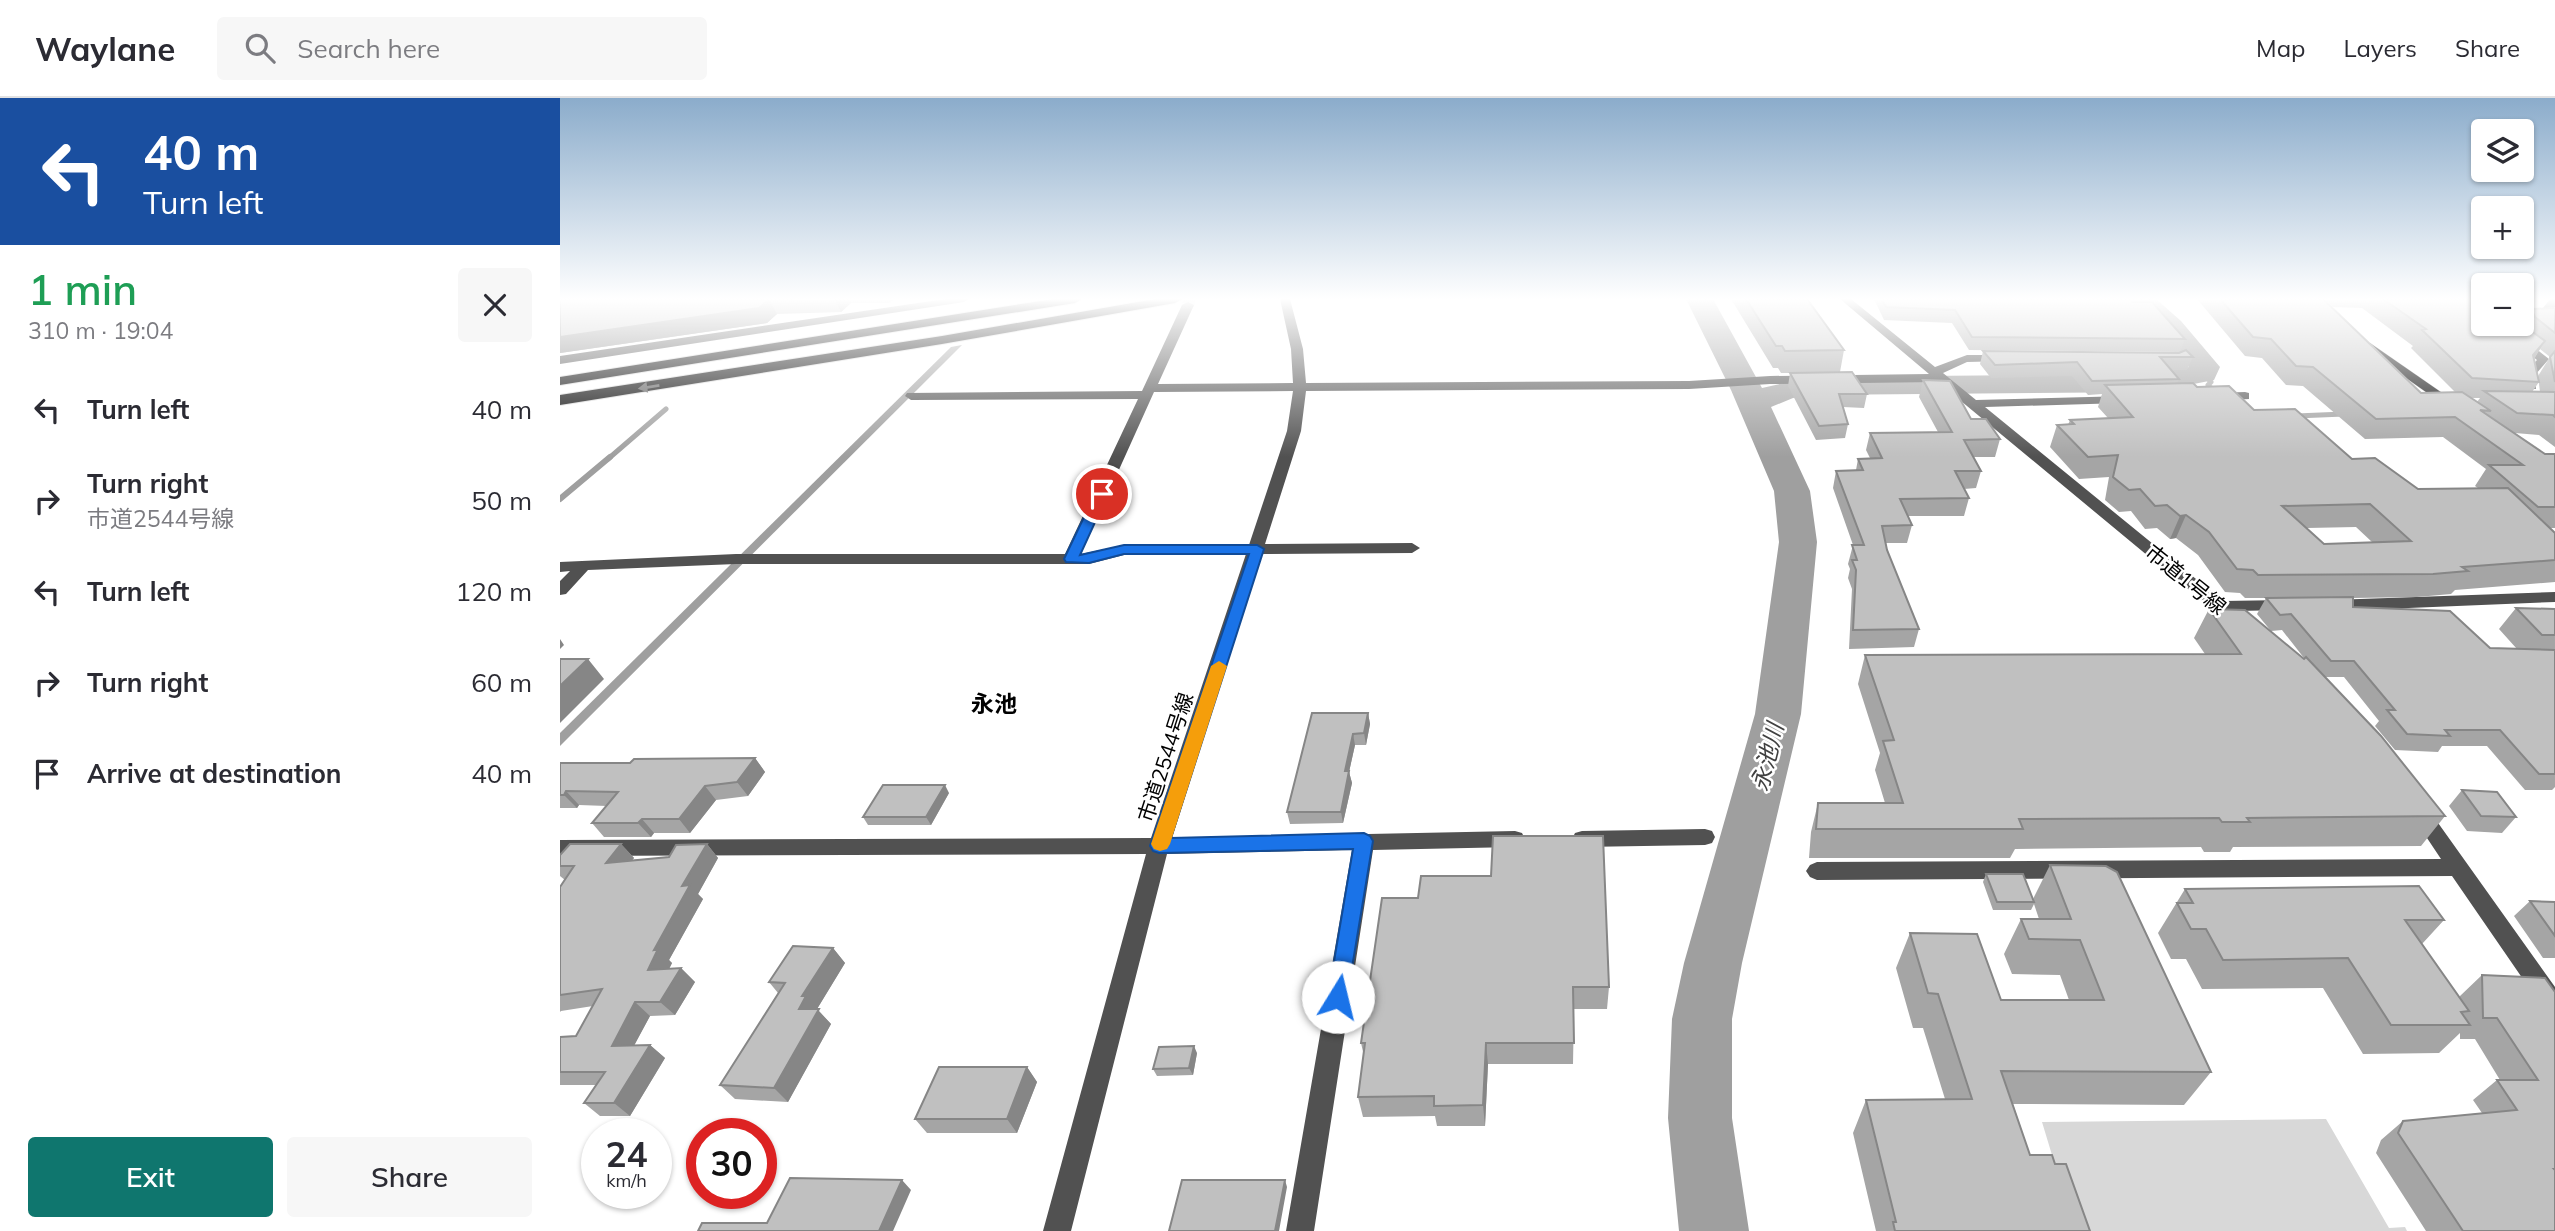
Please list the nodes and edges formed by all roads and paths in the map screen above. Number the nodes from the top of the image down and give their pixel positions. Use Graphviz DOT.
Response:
graph roads {
  1 [pos="608,352"];
  2 [pos="743,352"];
  3 [pos="871,352"];
  4 [pos="1164,352"];
  5 [pos="1299,352"];
  6 [pos="1909,352"];
  7 [pos="2378,352"];
  8 [pos="2533,352"];
  9 [pos="560,359"];
  10 [pos="2016,359"];
  11 [pos="560,381"];
  12 [pos="1944,381"];
  13 [pos="1301,387"];
  14 [pos="1149,392"];
  15 [pos="911,396"];
  16 [pos="2245,396"];
  17 [pos="2534,396"];
  18 [pos="2213,397"];
  19 [pos="2133,399"];
  20 [pos="560,400"];
  21 [pos="1971,404"];
  22 [pos="2462,406"];
  23 [pos="1412,548"];
  24 [pos="1257,549"];
  25 [pos="1071,559"];
  26 [pos="584,566"];
  27 [pos="560,567"];
  28 [pos="560,590"];
  29 [pos="2554,598"];
  30 [pos="2220,606"];
  31 [pos="2258,639"];
  32 [pos="2411,799"];
  33 [pos="1705,837"];
  34 [pos="1541,839"];
  35 [pos="1568,839"];
  36 [pos="1364,841"];
  37 [pos="1159,846"];
  38 [pos="568,848"];
  39 [pos="2459,867"];
  40 [pos="560,870"];
  41 [pos="1817,871"];
  42 [pos="2555,1006"];
  43 [pos="1057,1231"];
  44 [pos="1300,1231"];
  1 -- 9 [label="street"];
  2 -- 11 [label="highway"];
  3 -- 20 [label="highway, one-way"];
  4 -- 14 [label="street"];
  5 -- 13 [label="street, 市道2544号線"];
  6 -- 12 [label="street, 市道1号線"];
  7 -- 22 [label="main road"];
  8 -- 17 [label="street"];
  10 -- 12 [label="street"];
  12 -- 13 [label="street"];
  12 -- 21 [label="street, 市道1号線"];
  13 -- 14 [label="street"];
  13 -- 24 [label="street, 市道2544号線"];
  14 -- 15 [label="street"];
  14 -- 25 [label="street"];
  16 -- 18 [label="street"];
  19 -- 21 [label="street"];
  21 -- 30 [label="street, 市道1号線"];
  23 -- 24 [label="street"];
  24 -- 25 [label="street"];
  24 -- 37 [label="street, 市道2544号線"];
  25 -- 26 [label="street"];
  26 -- 27 [label="street"];
  26 -- 28 [label="street"];
  29 -- 30 [label="street"];
  30 -- 31 [label="street, 市道1号線"];
  32 -- 39 [label="street"];
  33 -- 35 [label="street"];
  34 -- 36 [label="street"];
  36 -- 37 [label="street"];
  36 -- 44 [label="street"];
  37 -- 38 [label="street"];
  37 -- 43 [label="street, 市道2544号線"];
  38 -- 40 [label="street"];
  39 -- 41 [label="street"];
  39 -- 42 [label="street"];
}
